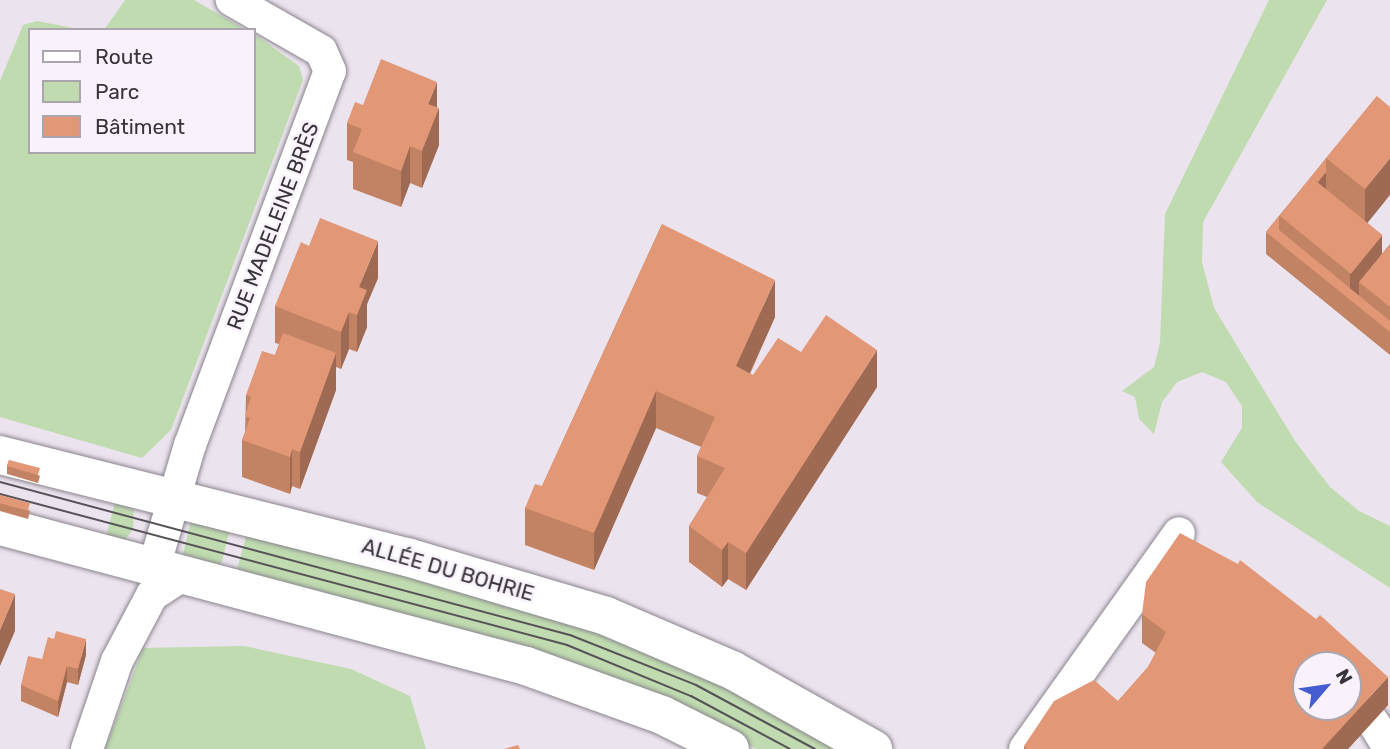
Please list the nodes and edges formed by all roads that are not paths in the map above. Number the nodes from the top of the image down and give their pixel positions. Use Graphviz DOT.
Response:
graph roads {
  1 [pos="232,0"];
  2 [pos="0,455"];
  3 [pos="172,497"];
  4 [pos="0,526"];
  5 [pos="1179,533"];
  6 [pos="168,571"];
  7 [pos="1373,722"];
  8 [pos="87,749"];
  9 [pos="730,749"];
  10 [pos="873,749"];
  11 [pos="1025,749"];
  12 [pos="1390,749"];
  1 -- 3 [label="street, RUE MADELEINE BRÈS"];
  2 -- 3 [label="main road, ALLÉE DU BOHRIE"];
  3 -- 6 [label="street, RUE MADELEINE BRÈS"];
  3 -- 10 [label="main road, ALLÉE DU BOHRIE"];
  4 -- 6 [label="main road"];
  5 -- 11 [label="street"];
  6 -- 8 [label="street"];
  6 -- 9 [label="main road"];
  7 -- 12 [label="street"];
}
